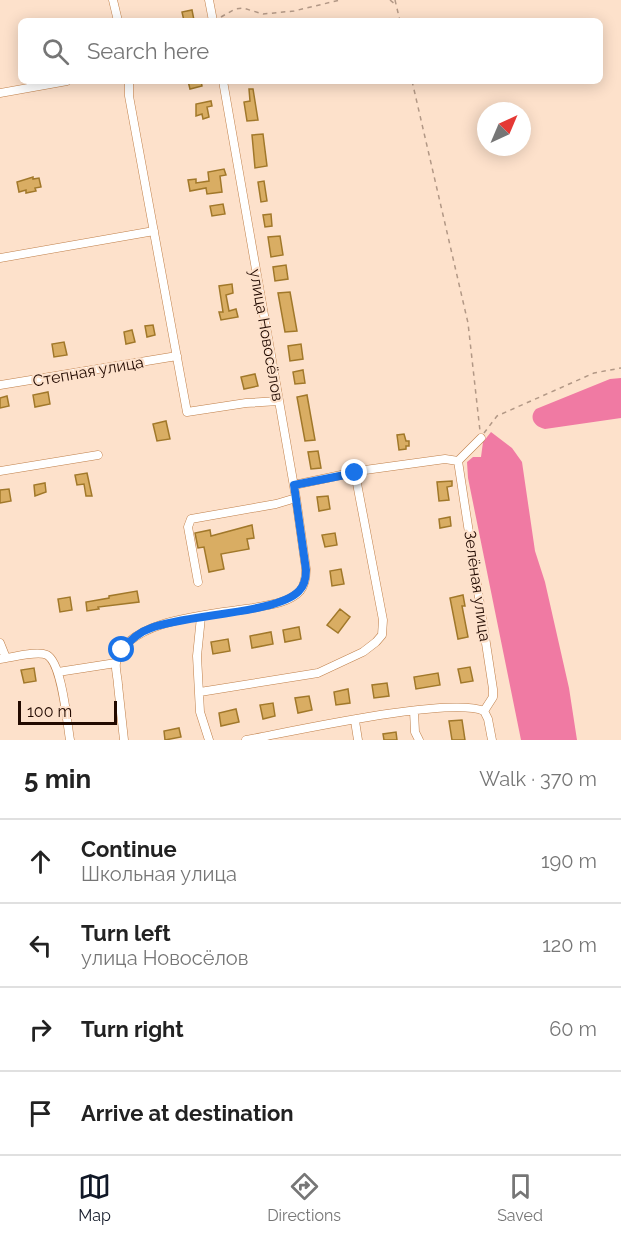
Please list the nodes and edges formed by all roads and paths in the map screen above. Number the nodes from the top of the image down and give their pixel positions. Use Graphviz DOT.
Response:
graph roads {
  1 [pos="113,0"];
  2 [pos="209,0"];
  3 [pos="340,0"];
  4 [pos="390,0"];
  5 [pos="395,0"];
  6 [pos="396,6"];
  7 [pos="117,18"];
  8 [pos="213,18"];
  9 [pos="219,18"];
  10 [pos="398,18"];
  11 [pos="50,84"];
  12 [pos="129,84"];
  13 [pos="224,84"];
  14 [pos="413,84"];
  15 [pos="0,93"];
  16 [pos="154,231"];
  17 [pos="0,258"];
  18 [pos="177,356"];
  19 [pos="621,368"];
  20 [pos="0,385"];
  21 [pos="279,400"];
  22 [pos="481,438"];
  23 [pos="98,455"];
  24 [pos="458,461"];
  25 [pos="0,471"];
  26 [pos="355,473"];
  27 [pos="294,485"];
  28 [pos="296,498"];
  29 [pos="198,582"];
  30 [pos="201,617"];
  31 [pos="0,643"];
  32 [pos="3,659"];
  33 [pos="116,663"];
  34 [pos="58,672"];
  35 [pos="200,692"];
  36 [pos="414,711"];
  37 [pos="484,711"];
  38 [pos="355,721"];
  39 [pos="70,740"];
  40 [pos="124,740"];
  41 [pos="209,740"];
  42 [pos="246,740"];
  43 [pos="358,740"];
  44 [pos="419,740"];
  45 [pos="492,740"];
  1 -- 7 [label="street"];
  2 -- 8 [label="street"];
  3 -- 9 [label="path"];
  4 -- 6 [label="path"];
  5 -- 6 [label="path"];
  6 -- 10 [label="path"];
  11 -- 15 [label="street"];
  12 -- 16 [label="street"];
  13 -- 21 [label="street, улица Новосёлов"];
  14 -- 22 [label="path"];
  16 -- 17 [label="street"];
  16 -- 18 [label="street"];
  18 -- 20 [label="street, Степная улица"];
  18 -- 21 [label="street"];
  19 -- 22 [label="path"];
  21 -- 27 [label="street, улица Новосёлов"];
  22 -- 24 [label="street"];
  23 -- 25 [label="street"];
  24 -- 26 [label="street"];
  24 -- 37 [label="street, Зелёная улица"];
  26 -- 27 [label="street"];
  26 -- 35 [label="street"];
  27 -- 28 [label="street, улица Новосёлов"];
  28 -- 29 [label="street"];
  28 -- 30 [label="street, улица Новосёлов"];
  30 -- 33 [label="street"];
  30 -- 35 [label="street"];
  31 -- 32 [label="street"];
  32 -- 34 [label="street"];
  33 -- 34 [label="street"];
  33 -- 40 [label="street"];
  34 -- 39 [label="street"];
  35 -- 41 [label="street"];
  36 -- 37 [label="street"];
  36 -- 38 [label="street"];
  36 -- 44 [label="street"];
  37 -- 45 [label="street"];
  38 -- 42 [label="street"];
  38 -- 43 [label="street"];
}
